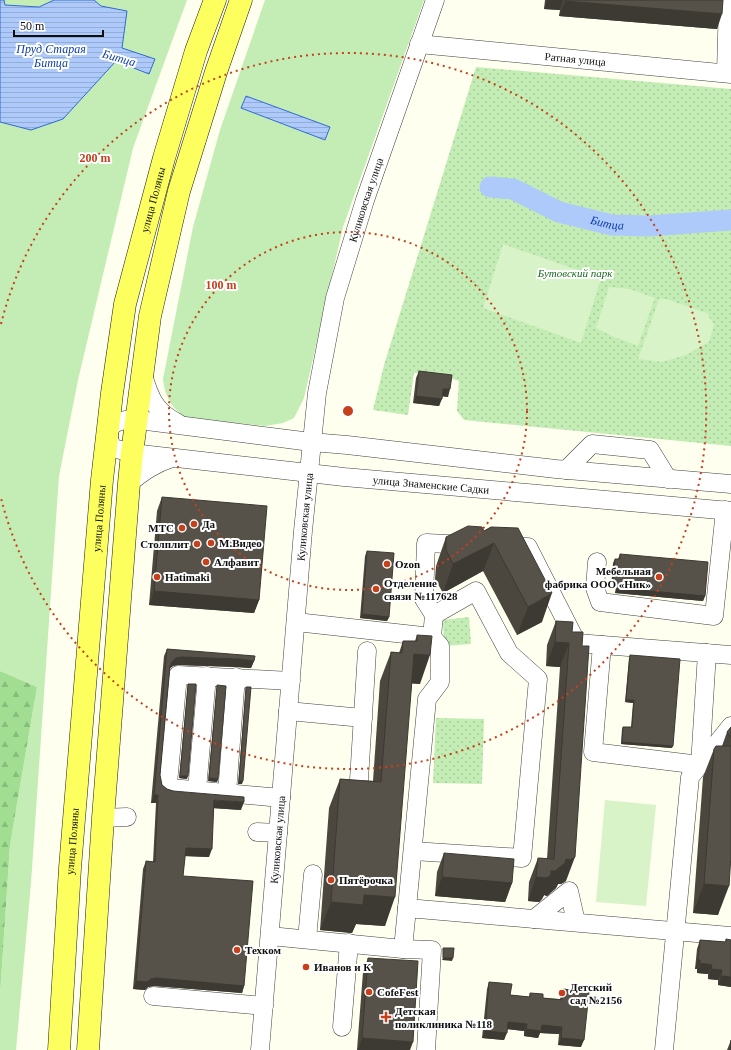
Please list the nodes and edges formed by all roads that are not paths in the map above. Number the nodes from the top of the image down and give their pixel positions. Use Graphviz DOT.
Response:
graph roads {
  1 [pos="215,0"];
  2 [pos="241,0"];
  3 [pos="435,0"];
  4 [pos="728,0"];
  5 [pos="419,44"];
  6 [pos="728,73"];
  7 [pos="142,373"];
  8 [pos="136,420"];
  9 [pos="184,426"];
  10 [pos="107,430"];
  11 [pos="311,442"];
  12 [pos="132,453"];
  13 [pos="175,457"];
  14 [pos="566,470"];
  15 [pos="308,473"];
  16 [pos="668,479"];
  17 [pos="129,483"];
  18 [pos="731,484"];
  19 [pos="728,510"];
  20 [pos="597,562"];
  21 [pos="434,615"];
  22 [pos="296,622"];
  23 [pos="432,637"];
  24 [pos="602,645"];
  25 [pos="367,651"];
  26 [pos="707,653"];
  27 [pos="731,655"];
  28 [pos="207,676"];
  29 [pos="236,677"];
  30 [pos="291,681"];
  31 [pos="288,711"];
  32 [pos="363,718"];
  33 [pos="731,726"];
  34 [pos="700,765"];
  35 [pos="197,790"];
  36 [pos="227,793"];
  37 [pos="358,796"];
  38 [pos="281,798"];
  39 [pos="103,818"];
  40 [pos="127,818"];
  41 [pos="257,832"];
  42 [pos="278,833"];
  43 [pos="413,851"];
  44 [pos="313,874"];
  45 [pos="407,908"];
  46 [pos="534,919"];
  47 [pos="576,922"];
  48 [pos="675,930"];
  49 [pos="270,936"];
  50 [pos="731,936"];
  51 [pos="307,939"];
  52 [pos="349,943"];
  53 [pos="403,949"];
  54 [pos="153,996"];
  55 [pos="264,1006"];
  56 [pos="342,1027"];
  57 [pos="59,1050"];
  58 [pos="88,1050"];
  59 [pos="260,1050"];
  60 [pos="426,1050"];
  61 [pos="664,1050"];
  1 -- 10 [label="main road, улица Поляны"];
  2 -- 7 [label="main road, улица Поляны"];
  3 -- 5 [label="street, Куликовская улица"];
  4 -- 6 [label="street"];
  5 -- 6 [label="street, Ратная улица"];
  5 -- 11 [label="street, Куликовская улица"];
  7 -- 8 [label="main road, улица Поляны"];
  7 -- 9 [label="street"];
  8 -- 9 [label="street"];
  8 -- 10 [label="street"];
  8 -- 12 [label="main road, улица Поляны"];
  9 -- 11 [label="street"];
  10 -- 12 [label="street, улица Знаменские Садки"];
  10 -- 57 [label="main road, улица Поляны"];
  11 -- 14 [label="street"];
  11 -- 15 [label="street, Куликовская улица"];
  12 -- 13 [label="street, улица Знаменские Садки"];
  12 -- 17 [label="main road, улица Поляны"];
  13 -- 15 [label="street, улица Знаменские Садки"];
  13 -- 17 [label="street"];
  14 -- 16 [label="street"];
  14 -- 16 [label="street"];
  15 -- 19 [label="street, улица Знаменские Садки"];
  15 -- 22 [label="street, Куликовская улица"];
  16 -- 18 [label="street"];
  17 -- 39 [label="main road, улица Поляны"];
  19 -- 20 [label="street"];
  21 -- 23 [label="street"];
  21 -- 24 [label="street"];
  21 -- 43 [label="street"];
  22 -- 23 [label="street"];
  22 -- 30 [label="street, Куликовская улица"];
  23 -- 43 [label="street"];
  24 -- 26 [label="street"];
  24 -- 34 [label="street"];
  25 -- 32 [label="street"];
  26 -- 27 [label="street"];
  26 -- 34 [label="street"];
  28 -- 29 [label="street"];
  28 -- 35 [label="street"];
  28 -- 35 [label="street"];
  29 -- 30 [label="street"];
  29 -- 36 [label="street"];
  30 -- 31 [label="street, Куликовская улица"];
  31 -- 32 [label="street"];
  31 -- 38 [label="street, Куликовская улица"];
  32 -- 37 [label="street"];
  33 -- 34 [label="street"];
  34 -- 48 [label="street"];
  35 -- 36 [label="street"];
  36 -- 38 [label="street"];
  38 -- 42 [label="street, Куликовская улица"];
  39 -- 40 [label="street"];
  39 -- 58 [label="main road, улица Поляны"];
  41 -- 42 [label="street"];
  42 -- 49 [label="street, Куликовская улица"];
  43 -- 45 [label="street"];
  44 -- 51 [label="street"];
  45 -- 46 [label="street"];
  45 -- 53 [label="street"];
  46 -- 47 [label="street"];
  46 -- 47 [label="street"];
  47 -- 48 [label="street"];
  48 -- 50 [label="street"];
  48 -- 61 [label="street"];
  49 -- 51 [label="street"];
  49 -- 55 [label="street, Куликовская улица"];
  51 -- 52 [label="street"];
  52 -- 53 [label="street"];
  52 -- 56 [label="street"];
  53 -- 60 [label="street"];
  54 -- 55 [label="street"];
  55 -- 59 [label="street, Куликовская улица"];
}
